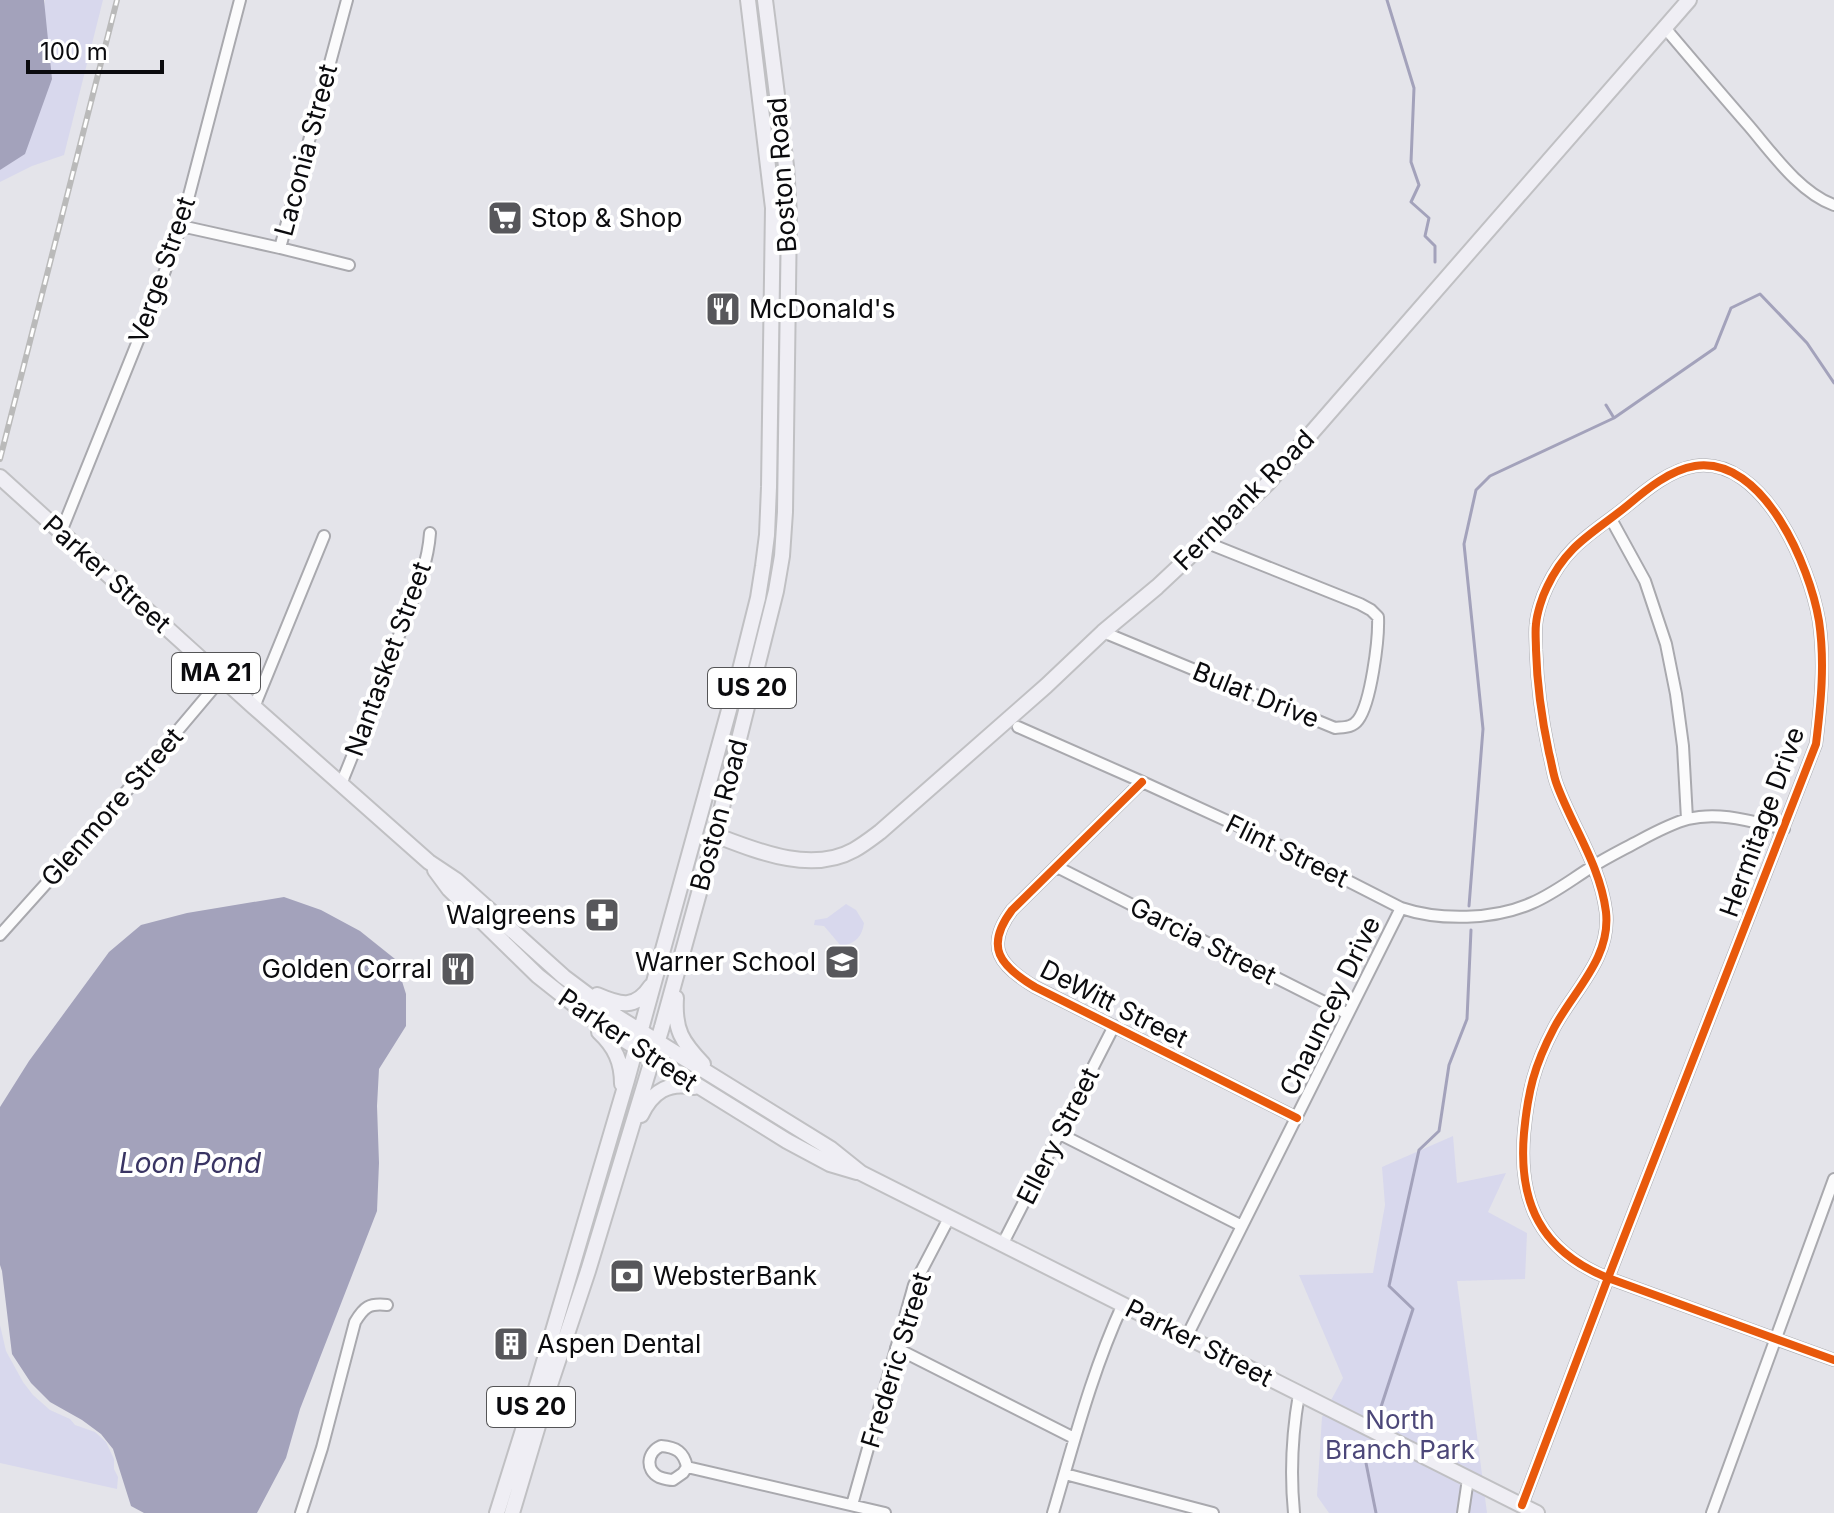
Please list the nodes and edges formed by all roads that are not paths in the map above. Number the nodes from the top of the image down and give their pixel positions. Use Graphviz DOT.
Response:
graph roads {
  1 [pos="240,0"];
  2 [pos="347,0"];
  3 [pos="748,0"];
  4 [pos="765,0"];
  5 [pos="1689,0"];
  6 [pos="1665,28"];
  7 [pos="1834,205"];
  8 [pos="181,226"];
  9 [pos="280,248"];
  10 [pos="349,265"];
  11 [pos="0,477"];
  12 [pos="1611,519"];
  13 [pos="61,532"];
  14 [pos="430,533"];
  15 [pos="324,536"];
  16 [pos="1205,542"];
  17 [pos="1103,632"];
  18 [pos="222,678"];
  19 [pos="254,707"];
  20 [pos="1018,727"];
  21 [pos="1142,782"];
  22 [pos="341,784"];
  23 [pos="1687,819"];
  24 [pos="1784,829"];
  25 [pos="715,835"];
  26 [pos="429,862"];
  27 [pos="1594,865"];
  28 [pos="1057,867"];
  29 [pos="1401,908"];
  30 [pos="0,935"];
  31 [pos="679,966"];
  32 [pos="654,978"];
  33 [pos="577,987"];
  34 [pos="561,996"];
  35 [pos="1348,1014"];
  36 [pos="1114,1026"];
  37 [pos="639,1032"];
  38 [pos="657,1043"];
  39 [pos="635,1048"];
  40 [pos="652,1059"];
  41 [pos="724,1084"];
  42 [pos="709,1094"];
  43 [pos="620,1103"];
  44 [pos="1297,1118"];
  45 [pos="1060,1134"];
  46 [pos="624,1152"];
  47 [pos="861,1173"];
  48 [pos="1834,1179"];
  49 [pos="949,1218"];
  50 [pos="1242,1226"];
  51 [pos="1002,1245"];
  52 [pos="1608,1278"];
  53 [pos="1123,1304"];
  54 [pos="387,1305"];
  55 [pos="1187,1336"];
  56 [pos="1776,1338"];
  57 [pos="896,1348"];
  58 [pos="1834,1360"];
  59 [pos="1299,1394"];
  60 [pos="1074,1438"];
  61 [pos="687,1467"];
  62 [pos="1065,1474"];
  63 [pos="1468,1479"];
  64 [pos="852,1505"];
  65 [pos="1522,1505"];
  66 [pos="301,1513"];
  67 [pos="497,1513"];
  68 [pos="512,1513"];
  69 [pos="885,1513"];
  70 [pos="1053,1513"];
  71 [pos="1213,1513"];
  72 [pos="1294,1513"];
  73 [pos="1463,1513"];
  74 [pos="1537,1513"];
  75 [pos="1712,1513"];
  1 -- 8 [label="street, Verge Street"];
  2 -- 9 [label="street, Laconia Street"];
  3 -- 32 [label="main road, Boston Road / US 20"];
  4 -- 25 [label="main road, Boston Road / US 20"];
  5 -- 6 [label="main road, Fernbank Road"];
  6 -- 7 [label="street"];
  6 -- 16 [label="main road, Fernbank Road"];
  8 -- 9 [label="street, Laconia Street"];
  8 -- 13 [label="street, Verge Street"];
  9 -- 10 [label="street"];
  11 -- 13 [label="main road, Parker Street / MA 21"];
  12 -- 23 [label="street"];
  12 -- 24 [label="street, Hermitage Drive"];
  12 -- 27 [label="street, Hermitage Drive"];
  13 -- 18 [label="main road, Parker Street / MA 21"];
  14 -- 22 [label="street, Nantasket Street"];
  15 -- 19 [label="street"];
  16 -- 17 [label="main road, Fernbank Road"];
  16 -- 17 [label="street, Bulat Drive"];
  17 -- 25 [label="main road, Fernbank Road"];
  18 -- 19 [label="main road, Parker Street / MA 21"];
  18 -- 30 [label="street, Glenmore Street"];
  19 -- 22 [label="main road, Parker Street / MA 21"];
  20 -- 21 [label="street, Flint Street"];
  21 -- 28 [label="street, DeWitt Street"];
  21 -- 29 [label="street, Flint Street"];
  22 -- 26 [label="main road, Parker Street / MA 21"];
  23 -- 24 [label="street, Flint Street"];
  23 -- 27 [label="street, Flint Street"];
  24 -- 52 [label="street, Hermitage Drive"];
  25 -- 31 [label="main road, Boston Road / US 20"];
  26 -- 33 [label="main road, Parker Street / MA 21"];
  26 -- 34 [label="main road, Parker Street / MA 21"];
  27 -- 29 [label="street, Flint Street"];
  27 -- 52 [label="street, Hermitage Drive"];
  28 -- 35 [label="street, Garcia Street"];
  28 -- 36 [label="street, DeWitt Street"];
  29 -- 35 [label="street, Chauncey Drive"];
  31 -- 38 [label="main road, Boston Road / US 20"];
  31 -- 41 [label="main road"];
  32 -- 33 [label="main road"];
  32 -- 37 [label="main road, Boston Road / US 20"];
  33 -- 37 [label="main road, Parker Street / MA 21"];
  34 -- 39 [label="main road, Parker Street / MA 21"];
  34 -- 43 [label="main road"];
  35 -- 44 [label="street, Chauncey Drive"];
  36 -- 44 [label="street, DeWitt Street"];
  36 -- 45 [label="street, Ellery Street"];
  37 -- 38 [label="main road, Parker Street / MA 21"];
  37 -- 39 [label="main road, Boston Road / US 20"];
  38 -- 40 [label="main road, Boston Road / US 20"];
  38 -- 41 [label="main road, Parker Street"];
  39 -- 40 [label="main road, Parker Street / MA 21"];
  39 -- 43 [label="main road, Boston Road / US 20"];
  40 -- 42 [label="main road, Parker Street"];
  40 -- 46 [label="main road, Boston Road / US 20"];
  41 -- 47 [label="main road, Parker Street"];
  42 -- 46 [label="main road"];
  42 -- 47 [label="main road, Parker Street"];
  43 -- 67 [label="main road, Boston Road / US 20"];
  44 -- 50 [label="street, Chauncey Drive"];
  45 -- 50 [label="street"];
  45 -- 51 [label="street, Ellery Street"];
  46 -- 68 [label="main road, Boston Road / US 20"];
  47 -- 49 [label="main road, Parker Street"];
  48 -- 56 [label="street"];
  49 -- 51 [label="main road, Parker Street"];
  49 -- 57 [label="street, Frederic Street"];
  50 -- 55 [label="street, Chauncey Drive"];
  51 -- 53 [label="main road, Parker Street"];
  52 -- 56 [label="street, Hermitage Drive"];
  52 -- 65 [label="street, Hermitage Drive"];
  53 -- 55 [label="main road, Parker Street"];
  53 -- 60 [label="street"];
  54 -- 66 [label="street"];
  55 -- 59 [label="main road, Parker Street"];
  56 -- 58 [label="street, Hermitage Drive"];
  56 -- 75 [label="street"];
  57 -- 60 [label="street"];
  57 -- 64 [label="street, Frederic Street"];
  59 -- 63 [label="main road, Parker Street"];
  59 -- 72 [label="street"];
  60 -- 62 [label="street"];
  61 -- 64 [label="street"];
  62 -- 70 [label="street"];
  62 -- 71 [label="street"];
  63 -- 65 [label="main road, Parker Street"];
  63 -- 73 [label="street"];
  64 -- 69 [label="street"];
  65 -- 74 [label="main road, Parker Street"];
}
